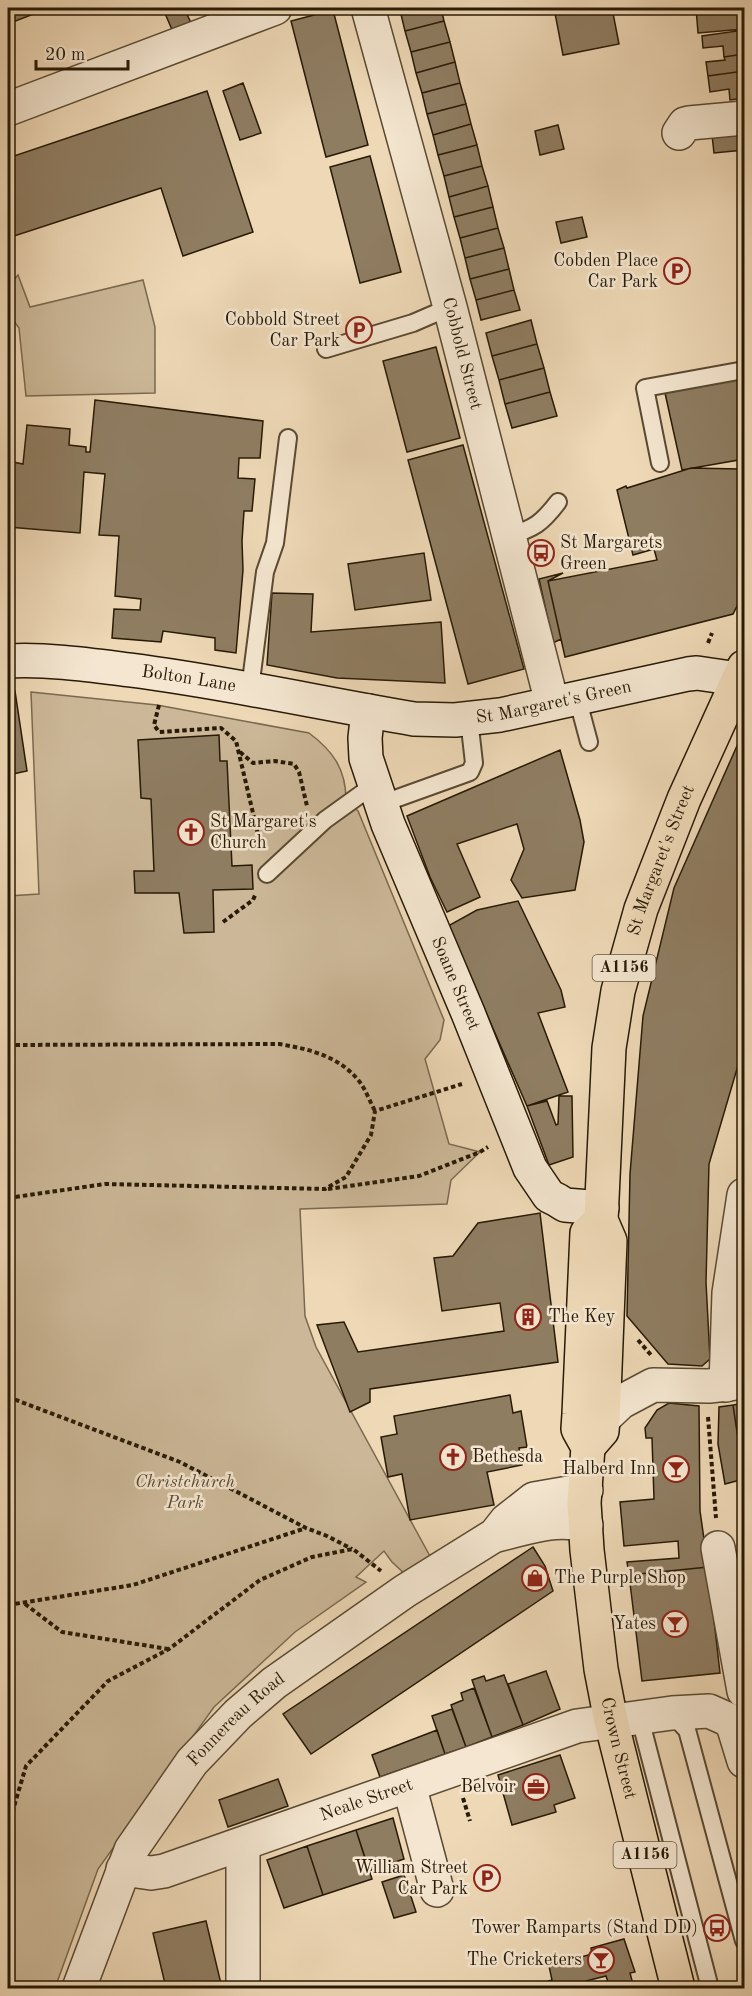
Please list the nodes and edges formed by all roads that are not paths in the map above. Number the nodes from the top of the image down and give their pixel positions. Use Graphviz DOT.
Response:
graph roads {
  1 [pos="276,8"];
  2 [pos="368,8"];
  3 [pos="8,109"];
  4 [pos="744,118"];
  5 [pos="679,133"];
  6 [pos="450,308"];
  7 [pos="326,349"];
  8 [pos="744,370"];
  9 [pos="288,438"];
  10 [pos="660,463"];
  11 [pos="558,502"];
  12 [pos="508,536"];
  13 [pos="8,661"];
  14 [pos="741,673"];
  15 [pos="250,689"];
  16 [pos="565,700"];
  17 [pos="368,711"];
  18 [pos="469,719"];
  19 [pos="590,742"];
  20 [pos="378,794"];
  21 [pos="267,874"];
  22 [pos="744,1195"];
  23 [pos="602,1214"];
  24 [pos="726,1384"];
  25 [pos="595,1433"];
  26 [pos="585,1506"];
  27 [pos="718,1548"];
  28 [pos="744,1691"];
  29 [pos="736,1711"];
  30 [pos="672,1713"];
  31 [pos="621,1720"];
  32 [pos="744,1761"];
  33 [pos="409,1785"];
  34 [pos="243,1844"];
  35 [pos="123,1869"];
  36 [pos="437,1890"];
  37 [pos="744,1941"];
  38 [pos="79,1989"];
  39 [pos="243,1989"];
  40 [pos="678,1989"];
  41 [pos="711,1989"];
  1 -- 3 [label="street"];
  2 -- 6 [label="street, Cobbold Street"];
  4 -- 5 [label="street"];
  6 -- 7 [label="lane"];
  6 -- 12 [label="street, Cobbold Street"];
  8 -- 10 [label="lane"];
  9 -- 15 [label="lane"];
  11 -- 12 [label="lane"];
  12 -- 16 [label="street, Cobbold Street"];
  13 -- 15 [label="street, Bolton Lane"];
  14 -- 16 [label="street, St Margaret's Green"];
  14 -- 23 [label="main road, St Margaret's Street / A1156"];
  15 -- 17 [label="street, Bolton Lane"];
  16 -- 18 [label="street, St Margaret's Green"];
  16 -- 19 [label="lane"];
  17 -- 18 [label="street, St Margaret's Green"];
  17 -- 20 [label="street, Soane Street"];
  18 -- 20 [label="lane"];
  20 -- 21 [label="lane"];
  20 -- 23 [label="street, Soane Street"];
  22 -- 24 [label="street"];
  23 -- 25 [label="main road, A1156"];
  24 -- 25 [label="street"];
  25 -- 26 [label="main road, A1156"];
  26 -- 31 [label="main road, Crown Street / A1156"];
  26 -- 35 [label="street, Fonnereau Road"];
  27 -- 28 [label="street"];
  29 -- 30 [label="street, Neale Street"];
  29 -- 32 [label="street"];
  30 -- 31 [label="street, Neale Street"];
  30 -- 37 [label="lane"];
  31 -- 33 [label="street, Neale Street"];
  31 -- 40 [label="main road, Crown Street / A1156"];
  31 -- 41 [label="lane"];
  33 -- 34 [label="street, Neale Street"];
  33 -- 36 [label="street"];
  34 -- 35 [label="street, Neale Street"];
  34 -- 39 [label="street"];
  35 -- 38 [label="street, Fonnereau Road"];
}
